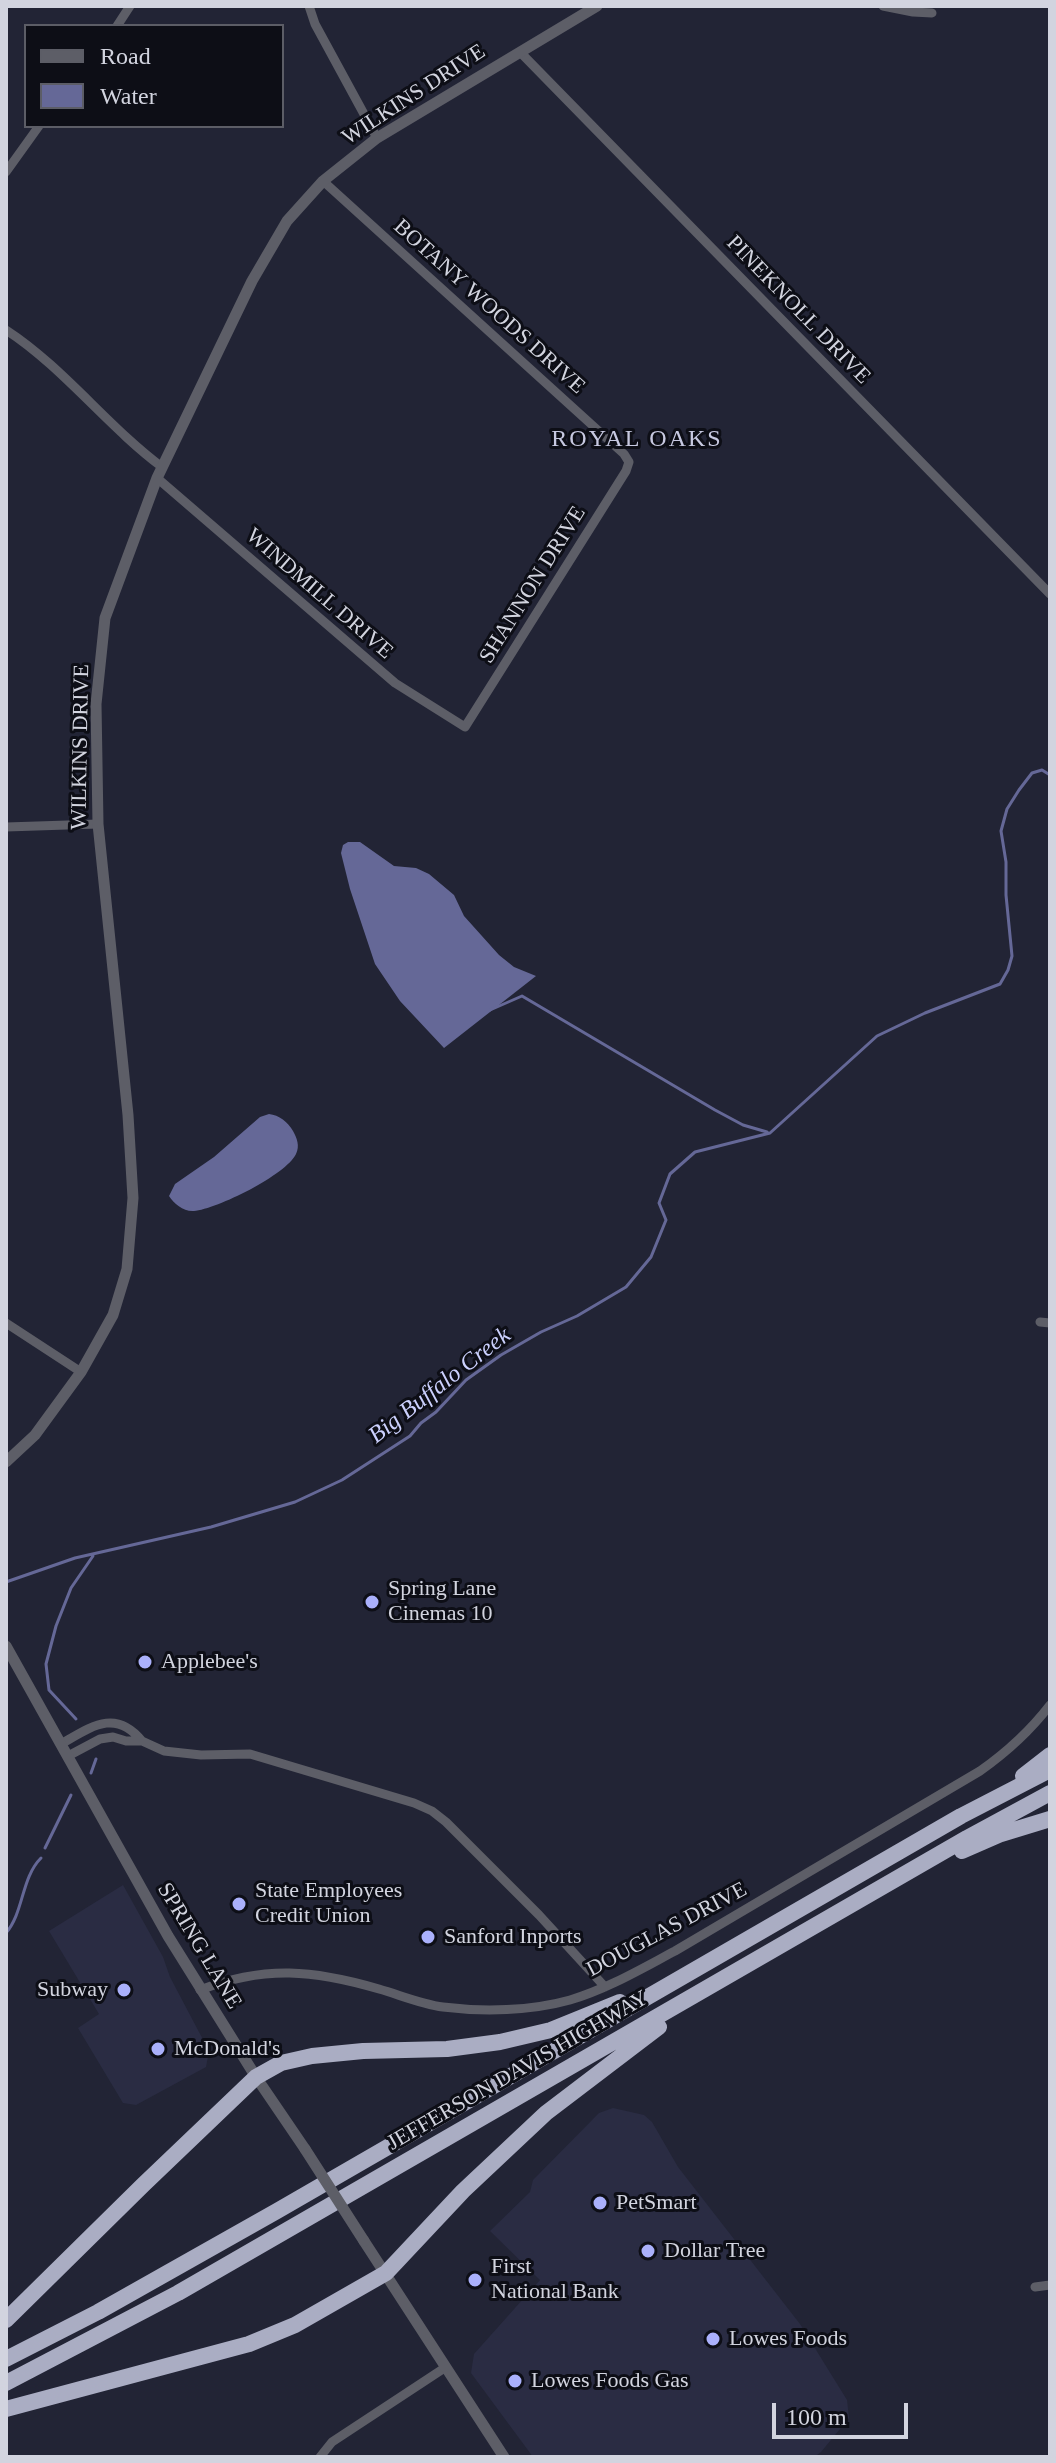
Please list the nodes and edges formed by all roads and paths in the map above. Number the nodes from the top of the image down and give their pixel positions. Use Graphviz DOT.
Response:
graph roads {
  1 [pos="130,6"];
  2 [pos="309,6"];
  3 [pos="597,6"];
  4 [pos="883,6"];
  5 [pos="932,13"];
  6 [pos="118,24"];
  7 [pos="520,52"];
  8 [pos="38,128"];
  9 [pos="377,138"];
  10 [pos="6,172"];
  11 [pos="323,181"];
  12 [pos="6,330"];
  13 [pos="629,462"];
  14 [pos="159,472"];
  15 [pos="1050,594"];
  16 [pos="465,727"];
  17 [pos="98,824"];
  18 [pos="6,827"];
  19 [pos="6,1323"];
  20 [pos="81,1372"];
  21 [pos="6,1462"];
  22 [pos="6,1646"];
  23 [pos="1050,1705"];
  24 [pos="142,1741"];
  25 [pos="61,1744"];
  26 [pos="1050,1755"];
  27 [pos="68,1756"];
  28 [pos="1050,1770"];
  29 [pos="1008,1791"];
  30 [pos="1050,1793"];
  31 [pos="1050,1819"];
  32 [pos="933,1857"];
  33 [pos="717,1983"];
  34 [pos="605,1987"];
  35 [pos="200,1990"];
  36 [pos="656,1992"];
  37 [pos="256,2077"];
  38 [pos="386,2273"];
  39 [pos="1050,2285"];
  40 [pos="1035,2287"];
  41 [pos="6,2320"];
  42 [pos="6,2359"];
  43 [pos="446,2367"];
  44 [pos="6,2383"];
  45 [pos="6,2409"];
  46 [pos="321,2457"];
  47 [pos="504,2457"];
  1 -- 6 [label="street"];
  2 -- 9 [label="street"];
  3 -- 7 [label="street, WILKINS DRIVE"];
  4 -- 5 [label="street"];
  7 -- 9 [label="street, WILKINS DRIVE"];
  7 -- 15 [label="street, PINEKNOLL DRIVE"];
  8 -- 10 [label="street"];
  9 -- 11 [label="street, WILKINS DRIVE"];
  11 -- 13 [label="street, BOTANY WOODS DRIVE"];
  11 -- 14 [label="street, WILKINS DRIVE"];
  12 -- 14 [label="street, WINDMILL DRIVE"];
  13 -- 16 [label="street, SHANNON DRIVE"];
  14 -- 16 [label="street, WINDMILL DRIVE"];
  14 -- 17 [label="street, WILKINS DRIVE"];
  17 -- 18 [label="street"];
  17 -- 20 [label="street, WILKINS DRIVE"];
  19 -- 20 [label="street"];
  20 -- 21 [label="street, WILKINS DRIVE"];
  22 -- 25 [label="street, SPRING LANE"];
  23 -- 34 [label="street, DOUGLAS DRIVE"];
  24 -- 25 [label="street"];
  24 -- 27 [label="street"];
  24 -- 34 [label="street"];
  25 -- 27 [label="street, SPRING LANE"];
  26 -- 29 [label="highway"];
  27 -- 35 [label="street, SPRING LANE"];
  28 -- 29 [label="highway, JEFFERSON DAVIS HIGHWAY"];
  29 -- 36 [label="highway, JEFFERSON DAVIS HIGHWAY"];
  30 -- 32 [label="highway, JEFFERSON DAVIS HIGHWAY"];
  31 -- 32 [label="highway"];
  32 -- 33 [label="highway, JEFFERSON DAVIS HIGHWAY"];
  33 -- 38 [label="highway"];
  33 -- 44 [label="highway, JEFFERSON DAVIS HIGHWAY"];
  34 -- 35 [label="street, DOUGLAS DRIVE"];
  35 -- 37 [label="street, SPRING LANE"];
  36 -- 37 [label="highway"];
  36 -- 42 [label="highway, JEFFERSON DAVIS HIGHWAY"];
  37 -- 38 [label="street, SPRING LANE, bridge"];
  37 -- 41 [label="highway"];
  38 -- 43 [label="street, SPRING LANE"];
  38 -- 45 [label="highway"];
  39 -- 40 [label="street"];
  43 -- 46 [label="street"];
  43 -- 47 [label="street, SPRING LANE"];
}
